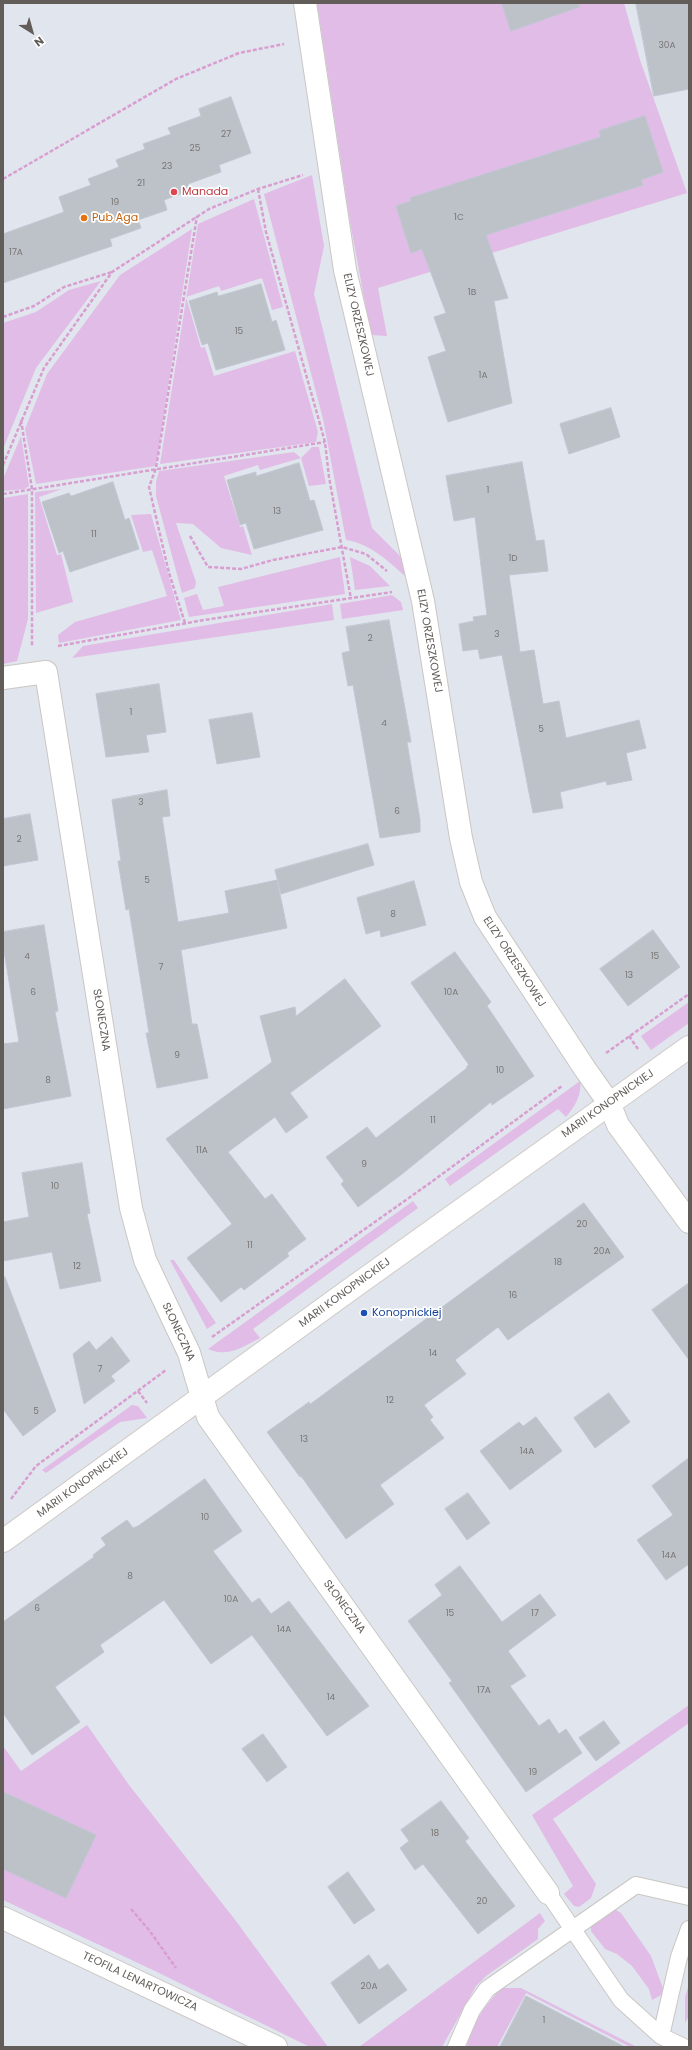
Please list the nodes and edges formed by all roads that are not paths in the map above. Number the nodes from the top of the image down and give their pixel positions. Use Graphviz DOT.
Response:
graph roads {
  1 [pos="305,3"];
  2 [pos="3,678"];
  3 [pos="689,1046"];
  4 [pos="609,1103"];
  5 [pos="689,1222"];
  6 [pos="203,1395"];
  7 [pos="3,1541"];
  8 [pos="548,1893"];
  9 [pos="689,1897"];
  10 [pos="3,1918"];
  11 [pos="573,1929"];
  12 [pos="689,1929"];
  13 [pos="662,2036"];
  14 [pos="456,2046"];
  15 [pos="276,2047"];
  16 [pos="684,2047"];
  1 -- 4 [label="street, ELIZY ORZESZKOWEJ"];
  2 -- 6 [label="street, SŁONECZNA"];
  3 -- 4 [label="street, MARII KONOPNICKIEJ"];
  4 -- 5 [label="street, ELIZY ORZESZKOWEJ"];
  4 -- 6 [label="street, MARII KONOPNICKIEJ"];
  6 -- 7 [label="street, MARII KONOPNICKIEJ"];
  6 -- 8 [label="street, SŁONECZNA"];
  8 -- 11 [label="lane"];
  9 -- 11 [label="lane"];
  10 -- 15 [label="street, TEOFILA LENARTOWICZA"];
  11 -- 13 [label="lane"];
  11 -- 14 [label="lane"];
  12 -- 13 [label="lane"];
  13 -- 16 [label="lane"];
}
